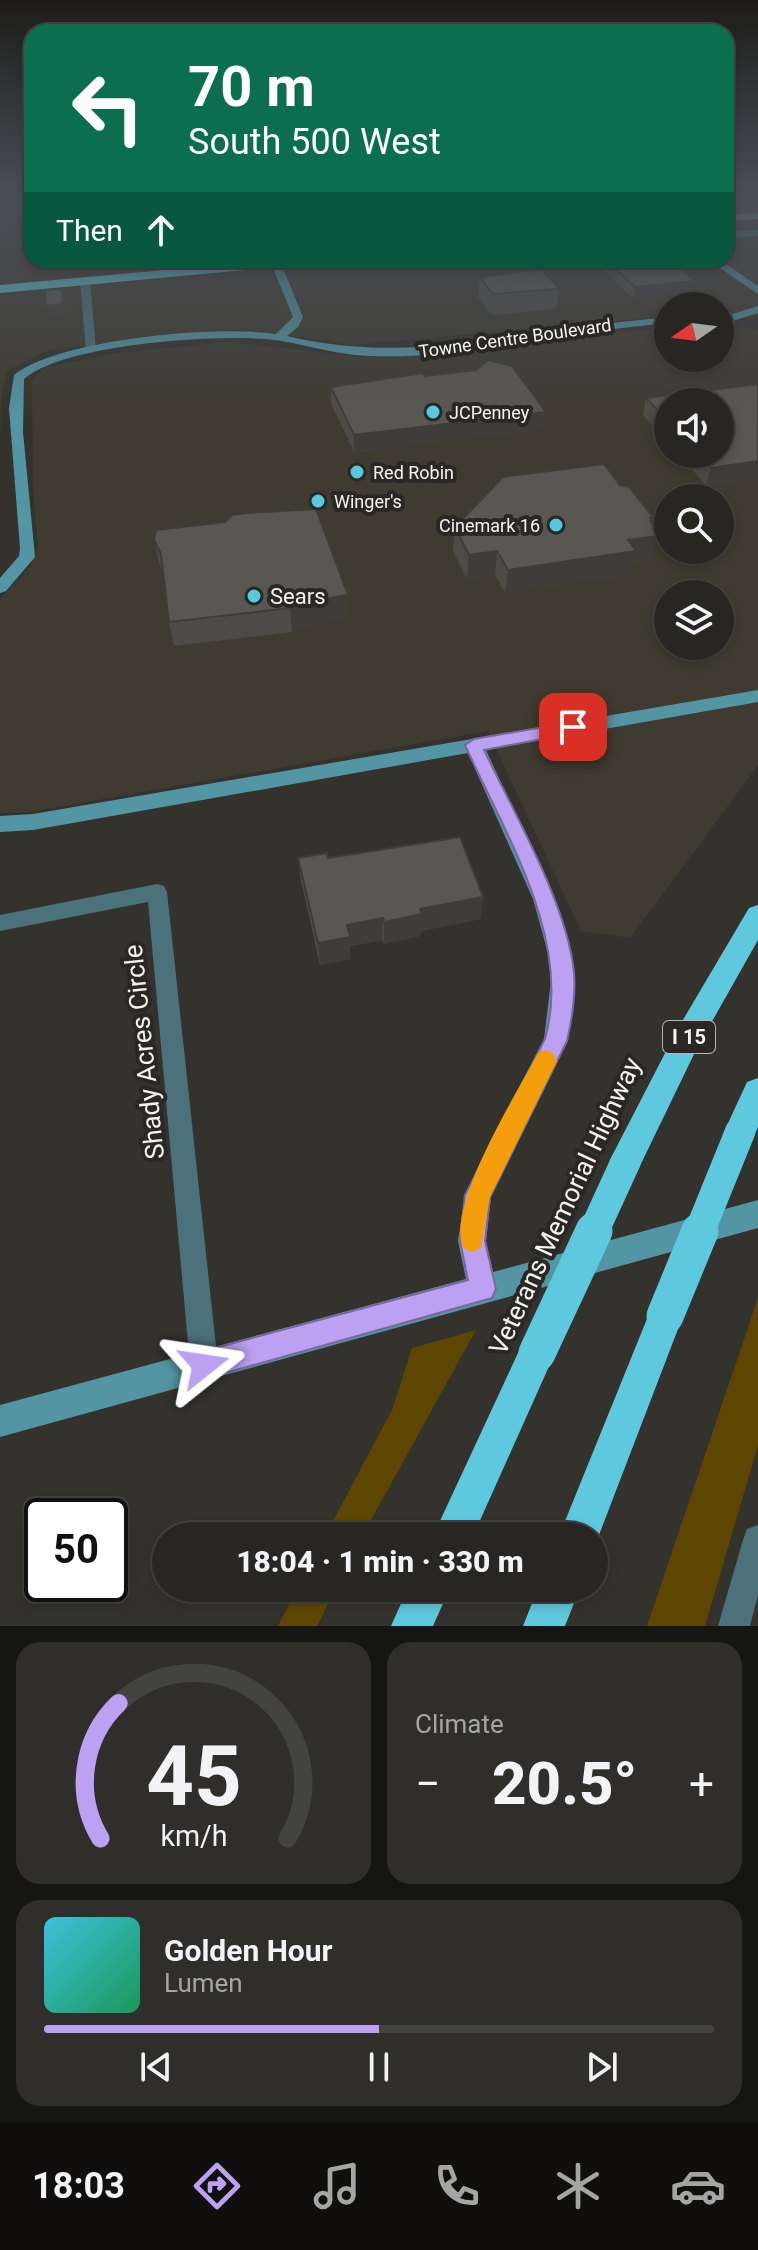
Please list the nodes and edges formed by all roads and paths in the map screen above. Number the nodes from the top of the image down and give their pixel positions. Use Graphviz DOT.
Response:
graph roads {
  1 [pos="199,271"];
  2 [pos="272,271"];
  3 [pos="274,271"];
  4 [pos="729,271"];
  5 [pos="85,282"];
  6 [pos="0,289"];
  7 [pos="758,291"];
  8 [pos="758,309"];
  9 [pos="734,317"];
  10 [pos="654,321"];
  11 [pos="734,322"];
  12 [pos="758,323"];
  13 [pos="278,338"];
  14 [pos="91,350"];
  15 [pos="19,458"];
  16 [pos="2,460"];
  17 [pos="0,588"];
  18 [pos="758,696"];
  19 [pos="474,745"];
  20 [pos="0,824"];
  21 [pos="758,916"];
  22 [pos="0,923"];
  23 [pos="758,1092"];
  24 [pos="758,1214"];
  25 [pos="483,1289"];
  26 [pos="204,1365"];
  27 [pos="0,1421"];
  28 [pos="459,1522"];
  29 [pos="584,1522"];
  30 [pos="758,1540"];
  31 [pos="423,1602"];
  32 [pos="553,1602"];
  33 [pos="412,1626"];
  34 [pos="544,1626"];
  35 [pos="734,1626"];
  1 -- 5 [label="highway"];
  2 -- 13 [label="street"];
  3 -- 13 [label="street"];
  4 -- 7 [label="street"];
  5 -- 6 [label="highway"];
  5 -- 14 [label="street"];
  8 -- 9 [label="street"];
  10 -- 13 [label="street, Towne Centre Boulevard"];
  11 -- 12 [label="street"];
  13 -- 14 [label="street, Towne Centre Boulevard"];
  14 -- 15 [label="street, Towne Centre Boulevard"];
  15 -- 16 [label="street"];
  15 -- 17 [label="street, Towne Centre Boulevard"];
  18 -- 19 [label="street"];
  19 -- 20 [label="street"];
  19 -- 25 [label="street"];
  21 -- 28 [label="highway, Veterans Memorial Highway / I 15, bridge"];
  22 -- 26 [label="street, Shady Acres Circle"];
  23 -- 29 [label="highway, bridge"];
  24 -- 25 [label="street"];
  25 -- 26 [label="street"];
  26 -- 27 [label="street"];
  30 -- 35 [label="street"];
  31 -- 33 [label="highway"];
  32 -- 34 [label="highway"];
}
